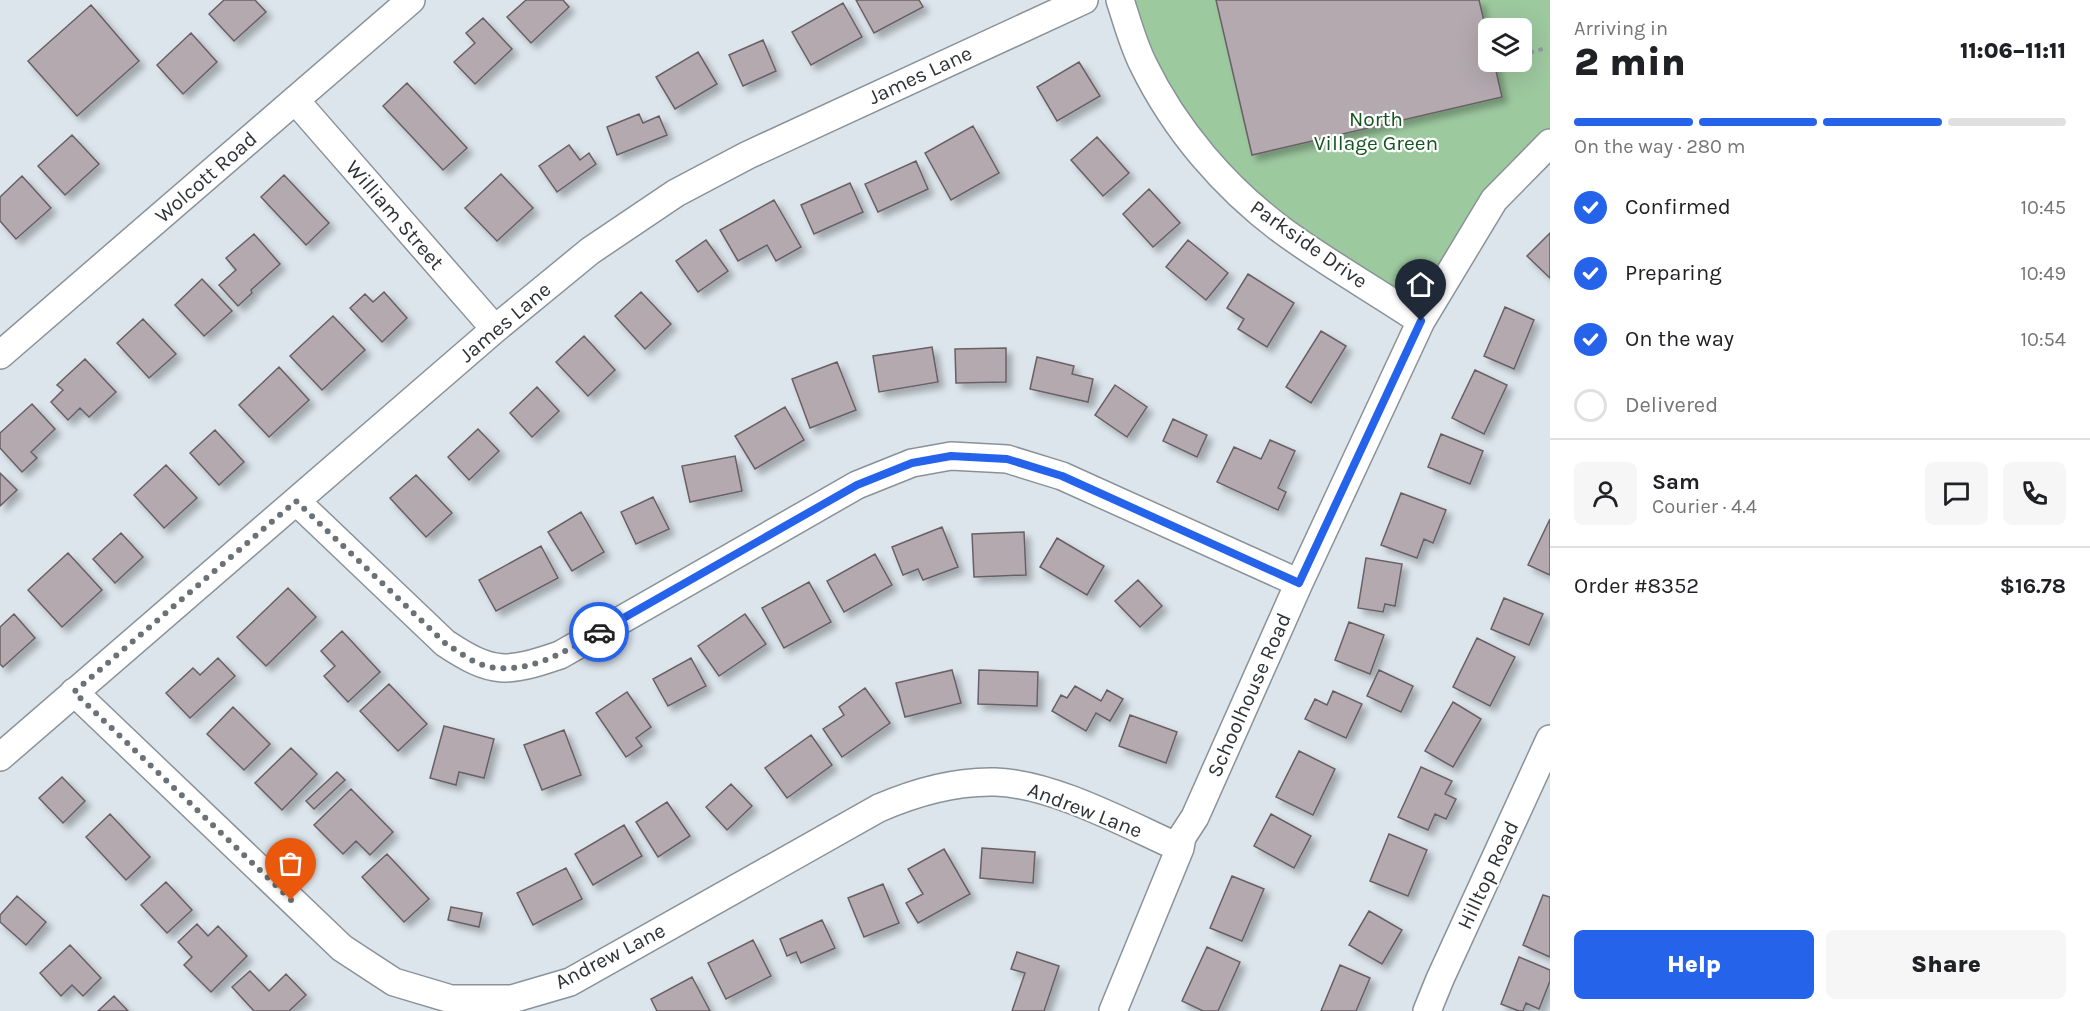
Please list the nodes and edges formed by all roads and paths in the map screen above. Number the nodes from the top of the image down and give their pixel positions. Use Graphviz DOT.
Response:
graph roads {
  1 [pos="411,0"];
  2 [pos="1084,0"];
  3 [pos="1120,0"];
  4 [pos="1546,48"];
  5 [pos="1532,52"];
  6 [pos="295,100"];
  7 [pos="1550,143"];
  8 [pos="1421,321"];
  9 [pos="495,329"];
  10 [pos="0,355"];
  11 [pos="296,501"];
  12 [pos="1299,583"];
  13 [pos="74,692"];
  14 [pos="1550,739"];
  15 [pos="0,757"];
  16 [pos="1180,848"];
  17 [pos="1113,1011"];
  18 [pos="1427,1011"];
  1 -- 6 [label="street, Wolcott Road"];
  2 -- 9 [label="street, James Lane"];
  3 -- 8 [label="street, Parkside Drive"];
  4 -- 5 [label="path"];
  6 -- 9 [label="street, William Street"];
  6 -- 10 [label="street, Wolcott Road"];
  7 -- 8 [label="street, Schoolhouse Road"];
  8 -- 12 [label="street, Schoolhouse Road"];
  9 -- 11 [label="street, James Lane"];
  11 -- 12 [label="street"];
  11 -- 13 [label="street, James Lane"];
  12 -- 16 [label="street, Schoolhouse Road"];
  13 -- 15 [label="street, James Lane"];
  13 -- 16 [label="street, Andrew Lane"];
  14 -- 18 [label="street, Hilltop Road"];
  16 -- 17 [label="street, Schoolhouse Road"];
}
